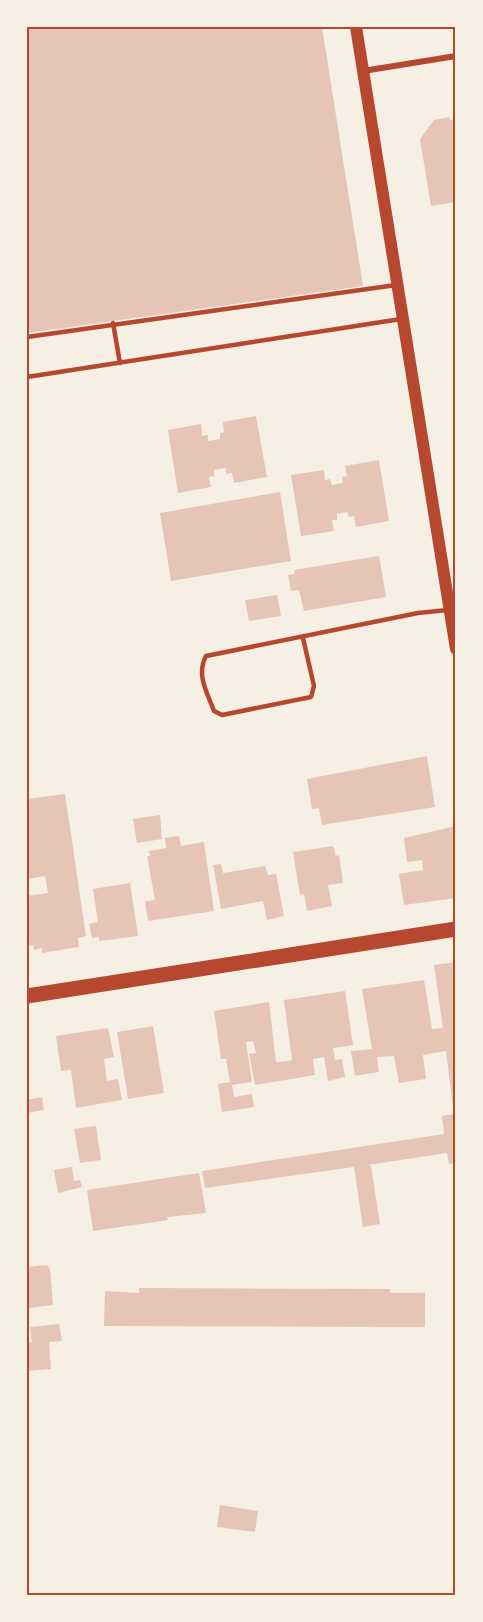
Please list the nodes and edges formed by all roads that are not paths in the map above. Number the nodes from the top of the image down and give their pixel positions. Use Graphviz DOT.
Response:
graph roads {
  1 [pos="356,27"];
  2 [pos="456,56"];
  3 [pos="363,71"];
  4 [pos="397,285"];
  5 [pos="403,318"];
  6 [pos="113,323"];
  7 [pos="27,337"];
  8 [pos="120,363"];
  9 [pos="27,378"];
  10 [pos="450,610"];
  11 [pos="303,638"];
  12 [pos="456,649"];
  13 [pos="456,929"];
  14 [pos="27,996"];
  1 -- 3 [label="main road"];
  2 -- 3 [label="street"];
  3 -- 4 [label="main road"];
  4 -- 5 [label="main road"];
  4 -- 6 [label="lane"];
  5 -- 8 [label="lane"];
  5 -- 10 [label="main road"];
  6 -- 7 [label="lane"];
  6 -- 8 [label="lane"];
  8 -- 9 [label="lane"];
  10 -- 11 [label="lane"];
  10 -- 12 [label="main road"];
  11 -- 11 [label="lane"];
  13 -- 14 [label="main road"];
}
